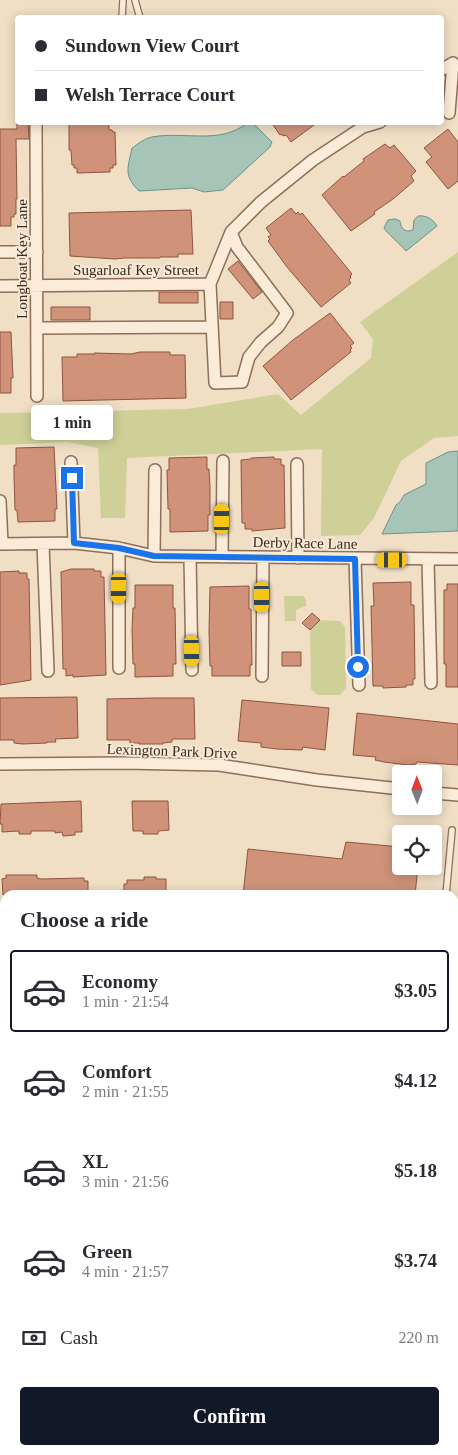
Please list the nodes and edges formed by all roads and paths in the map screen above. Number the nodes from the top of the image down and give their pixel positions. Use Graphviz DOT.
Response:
graph roads {
  1 [pos="123,0"];
  2 [pos="135,0"];
  3 [pos="122,15"];
  4 [pos="139,15"];
  5 [pos="444,68"];
  6 [pos="449,114"];
  7 [pos="36,125"];
  8 [pos="362,125"];
  9 [pos="231,232"];
  10 [pos="0,252"];
  11 [pos="37,252"];
  12 [pos="210,284"];
  13 [pos="0,286"];
  14 [pos="36,286"];
  15 [pos="211,327"];
  16 [pos="37,328"];
  17 [pos="37,396"];
  18 [pos="223,461"];
  19 [pos="71,462"];
  20 [pos="297,464"];
  21 [pos="155,470"];
  22 [pos="0,501"];
  23 [pos="1,543"];
  24 [pos="74,543"];
  25 [pos="43,544"];
  26 [pos="119,548"];
  27 [pos="154,556"];
  28 [pos="190,557"];
  29 [pos="222,557"];
  30 [pos="263,558"];
  31 [pos="298,558"];
  32 [pos="355,559"];
  33 [pos="458,559"];
  34 [pos="428,560"];
  35 [pos="119,668"];
  36 [pos="192,670"];
  37 [pos="48,671"];
  38 [pos="262,676"];
  39 [pos="431,683"];
  40 [pos="359,685"];
  41 [pos="0,764"];
  42 [pos="392,788"];
  43 [pos="442,794"];
  44 [pos="458,795"];
  45 [pos="452,830"];
  46 [pos="445,890"];
  1 -- 3 [label="lane"];
  2 -- 4 [label="lane"];
  5 -- 6 [label="street"];
  7 -- 11 [label="street, Longboat Key Lane"];
  8 -- 9 [label="street, Sugarloaf Key Street"];
  9 -- 12 [label="street, Sugarloaf Key Street"];
  9 -- 15 [label="street"];
  10 -- 11 [label="street"];
  11 -- 14 [label="street, Longboat Key Lane"];
  12 -- 14 [label="street, Sugarloaf Key Street"];
  12 -- 15 [label="street"];
  13 -- 14 [label="street, Sugarloaf Key Street"];
  14 -- 16 [label="street, Longboat Key Lane"];
  15 -- 16 [label="street"];
  16 -- 17 [label="street, Longboat Key Lane"];
  18 -- 29 [label="street"];
  19 -- 24 [label="street"];
  20 -- 31 [label="street"];
  21 -- 27 [label="street"];
  22 -- 23 [label="street"];
  23 -- 25 [label="street, Derby Race Lane"];
  24 -- 25 [label="street, Derby Race Lane"];
  24 -- 26 [label="street, Derby Race Lane"];
  25 -- 37 [label="street"];
  26 -- 27 [label="street, Derby Race Lane"];
  26 -- 35 [label="street"];
  27 -- 28 [label="street, Derby Race Lane"];
  28 -- 29 [label="street, Derby Race Lane"];
  28 -- 36 [label="street"];
  29 -- 30 [label="street, Derby Race Lane"];
  30 -- 31 [label="street, Derby Race Lane"];
  30 -- 38 [label="street"];
  31 -- 32 [label="street, Derby Race Lane"];
  32 -- 34 [label="street, Derby Race Lane"];
  32 -- 40 [label="street"];
  33 -- 34 [label="street, Derby Race Lane"];
  34 -- 39 [label="street"];
  41 -- 42 [label="street, Lexington Park Drive"];
  43 -- 44 [label="street"];
  45 -- 46 [label="lane"];
}
